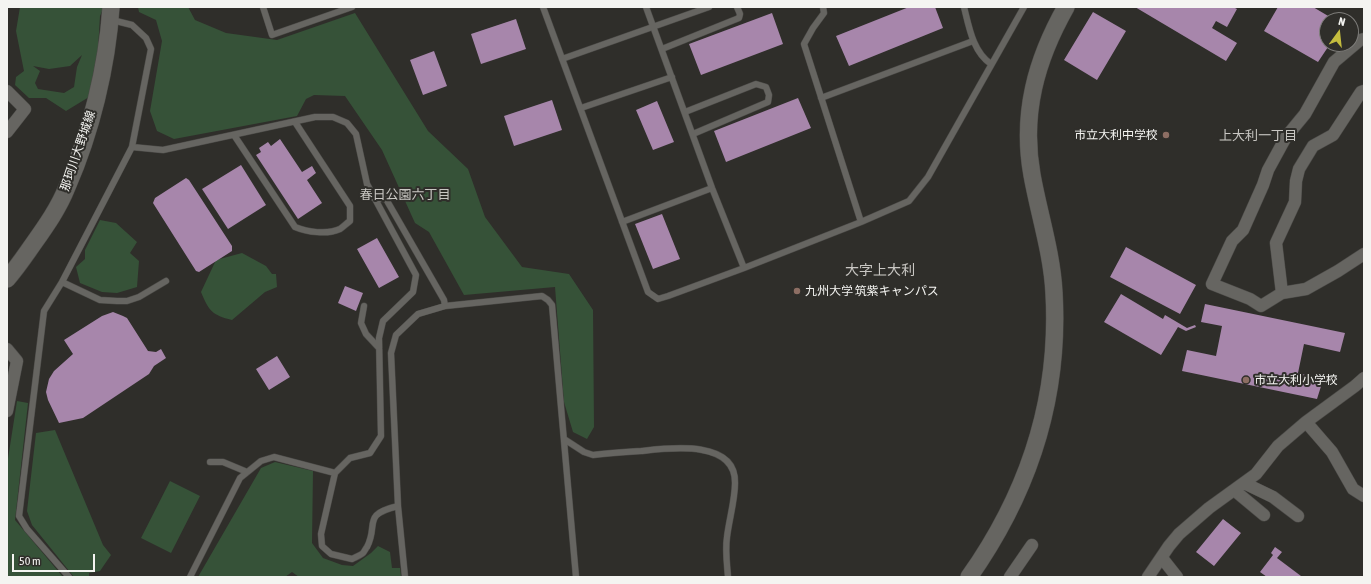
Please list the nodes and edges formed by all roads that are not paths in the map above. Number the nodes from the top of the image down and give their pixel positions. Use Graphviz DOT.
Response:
graph roads {
  1 [pos="263,7"];
  2 [pos="352,7"];
  3 [pos="543,7"];
  4 [pos="646,7"];
  5 [pos="709,7"];
  6 [pos="737,7"];
  7 [pos="823,7"];
  8 [pos="964,7"];
  9 [pos="1024,7"];
  10 [pos="1066,7"];
  11 [pos="111,14"];
  12 [pos="653,26"];
  13 [pos="1364,39"];
  14 [pos="973,41"];
  15 [pos="662,50"];
  16 [pos="562,59"];
  17 [pos="991,64"];
  18 [pos="672,77"];
  19 [pos="7,91"];
  20 [pos="1364,91"];
  21 [pos="821,98"];
  22 [pos="581,108"];
  23 [pos="685,112"];
  24 [pos="295,122"];
  25 [pos="7,132"];
  26 [pos="234,134"];
  27 [pos="692,134"];
  28 [pos="132,147"];
  29 [pos="712,188"];
  30 [pos="374,198"];
  31 [pos="622,222"];
  32 [pos="861,222"];
  33 [pos="1364,254"];
  34 [pos="744,268"];
  35 [pos="7,279"];
  36 [pos="166,281"];
  37 [pos="62,282"];
  38 [pos="1282,293"];
  39 [pos="364,306"];
  40 [pos="444,306"];
  41 [pos="379,348"];
  42 [pos="7,349"];
  43 [pos="1361,386"];
  44 [pos="7,411"];
  45 [pos="1306,422"];
  46 [pos="564,439"];
  47 [pos="210,462"];
  48 [pos="247,472"];
  49 [pos="335,473"];
  50 [pos="1239,486"];
  51 [pos="1363,491"];
  52 [pos="398,506"];
  53 [pos="1264,515"];
  54 [pos="1298,516"];
  55 [pos="1032,545"];
  56 [pos="1162,558"];
  57 [pos="69,577"];
  58 [pos="190,577"];
  59 [pos="405,577"];
  60 [pos="576,577"];
  61 [pos="728,577"];
  62 [pos="969,577"];
  63 [pos="1010,577"];
  64 [pos="1148,577"];
  65 [pos="1177,577"];
  1 -- 2 [label="lane"];
  3 -- 16 [label="lane"];
  4 -- 12 [label="lane"];
  5 -- 12 [label="lane"];
  6 -- 15 [label="lane"];
  7 -- 21 [label="lane"];
  8 -- 14 [label="lane"];
  9 -- 17 [label="lane"];
  10 -- 62 [label="street"];
  11 -- 28 [label="lane"];
  11 -- 35 [label="street, 那珂川大野城線"];
  12 -- 15 [label="lane"];
  12 -- 16 [label="lane"];
  13 -- 38 [label="street"];
  14 -- 17 [label="lane"];
  14 -- 21 [label="lane"];
  15 -- 18 [label="lane"];
  16 -- 22 [label="lane"];
  17 -- 32 [label="lane"];
  18 -- 22 [label="lane"];
  18 -- 23 [label="lane"];
  19 -- 25 [label="street"];
  20 -- 38 [label="street"];
  21 -- 32 [label="lane"];
  22 -- 31 [label="lane"];
  23 -- 27 [label="lane"];
  23 -- 27 [label="lane"];
  24 -- 26 [label="lane"];
  24 -- 26 [label="lane"];
  24 -- 30 [label="lane"];
  26 -- 28 [label="lane"];
  27 -- 29 [label="lane"];
  28 -- 37 [label="lane"];
  29 -- 31 [label="lane"];
  29 -- 34 [label="lane"];
  30 -- 40 [label="lane"];
  30 -- 41 [label="lane"];
  31 -- 34 [label="lane"];
  32 -- 34 [label="lane"];
  33 -- 38 [label="street"];
  36 -- 37 [label="lane"];
  37 -- 57 [label="lane"];
  39 -- 41 [label="lane"];
  40 -- 46 [label="lane"];
  40 -- 52 [label="lane"];
  41 -- 49 [label="lane"];
  42 -- 44 [label="street"];
  43 -- 45 [label="street"];
  45 -- 50 [label="street"];
  45 -- 51 [label="street"];
  46 -- 60 [label="lane"];
  46 -- 61 [label="lane"];
  47 -- 48 [label="lane"];
  48 -- 49 [label="lane"];
  48 -- 58 [label="lane"];
  49 -- 52 [label="lane"];
  50 -- 53 [label="street"];
  50 -- 54 [label="street"];
  50 -- 56 [label="street"];
  52 -- 59 [label="lane"];
  55 -- 63 [label="street"];
  56 -- 64 [label="street"];
  56 -- 65 [label="street"];
}
